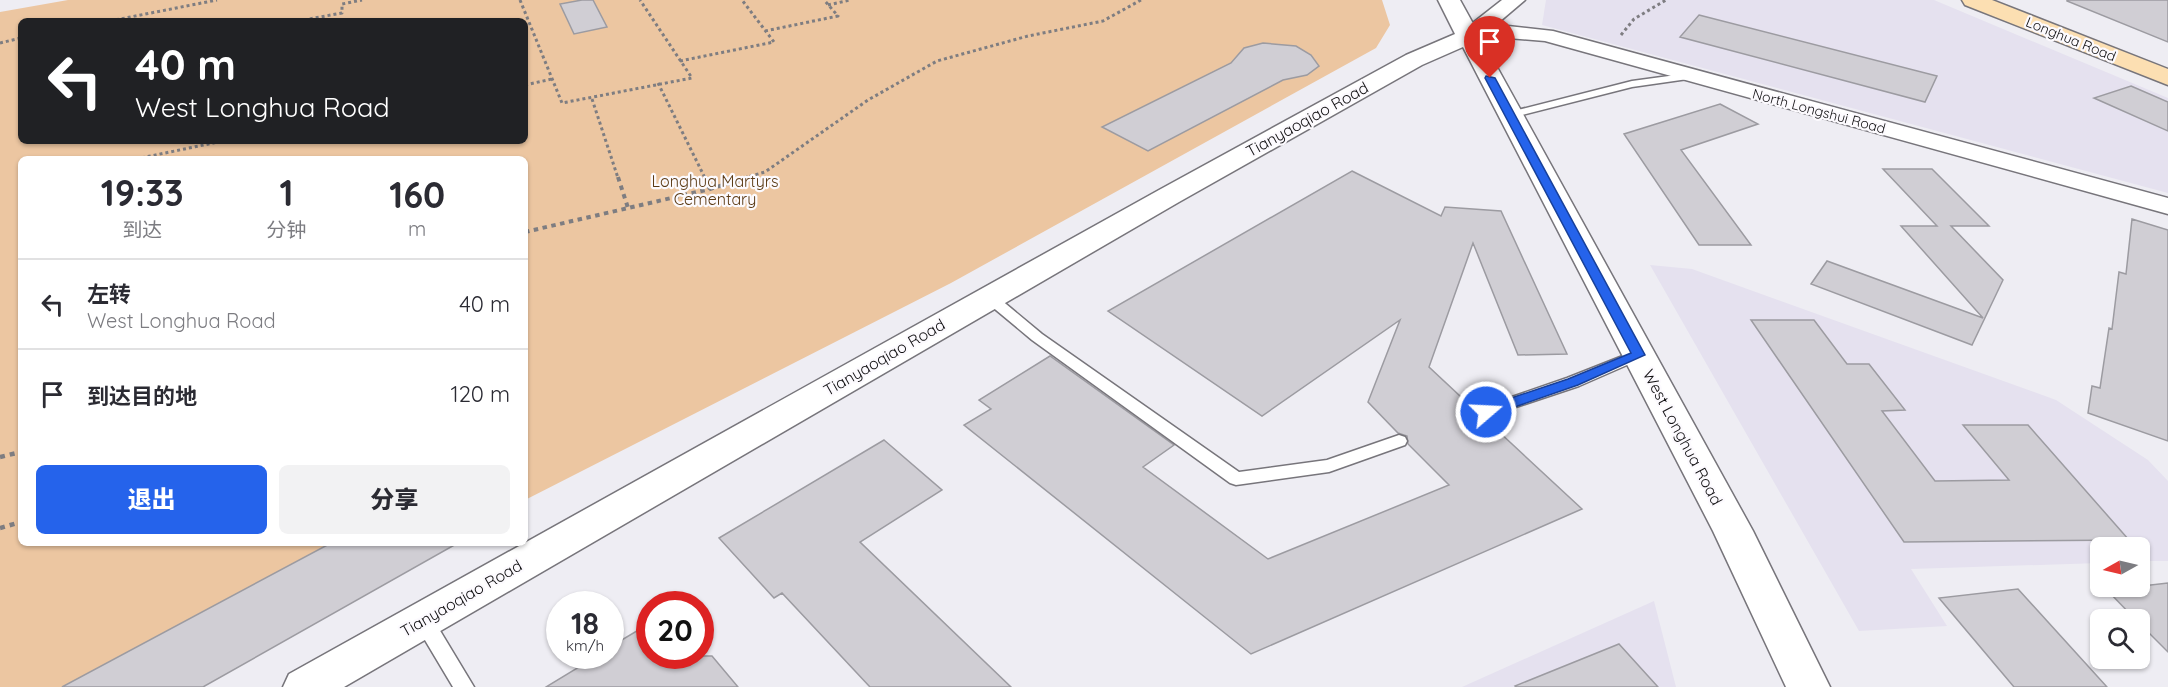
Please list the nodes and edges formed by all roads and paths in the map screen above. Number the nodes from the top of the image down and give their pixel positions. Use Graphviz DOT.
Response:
graph roads {
  1 [pos="217,0"];
  2 [pos="362,0"];
  3 [pos="520,0"];
  4 [pos="640,0"];
  5 [pos="742,0"];
  6 [pos="824,0"];
  7 [pos="850,0"];
  8 [pos="1142,0"];
  9 [pos="1449,0"];
  10 [pos="1515,0"];
  11 [pos="1665,0"];
  12 [pos="1973,0"];
  13 [pos="2000,0"];
  14 [pos="828,5"];
  15 [pos="125,18"];
  16 [pos="314,18"];
  17 [pos="527,18"];
  18 [pos="528,20"];
  19 [pos="765,31"];
  20 [pos="1467,37"];
  21 [pos="18,39"];
  22 [pos="0,43"];
  23 [pos="1608,52"];
  24 [pos="680,61"];
  25 [pos="2168,66"];
  26 [pos="1692,76"];
  27 [pos="2168,78"];
  28 [pos="552,80"];
  29 [pos="658,83"];
  30 [pos="528,84"];
  31 [pos="592,99"];
  32 [pos="1510,115"];
  33 [pos="208,144"];
  34 [pos="150,156"];
  35 [pos="710,189"];
  36 [pos="2168,206"];
  37 [pos="628,208"];
  38 [pos="528,231"];
  39 [pos="989,297"];
  40 [pos="1638,355"];
  41 [pos="1486,412"];
  42 [pos="1399,441"];
  43 [pos="18,453"];
  44 [pos="0,457"];
  45 [pos="18,523"];
  46 [pos="0,528"];
  47 [pos="423,620"];
  48 [pos="305,687"];
  49 [pos="464,687"];
  50 [pos="1808,687"];
  1 -- 15 [label="path"];
  2 -- 16 [label="path"];
  3 -- 17 [label="path"];
  4 -- 24 [label="path"];
  5 -- 19 [label="path"];
  6 -- 14 [label="path"];
  7 -- 14 [label="path"];
  8 -- 35 [label="path"];
  9 -- 20 [label="street, West Longhua Road"];
  10 -- 20 [label="street"];
  11 -- 23 [label="path"];
  12 -- 27 [label="main road, Longhua Road"];
  13 -- 25 [label="main road, Longhua Road"];
  14 -- 19 [label="path"];
  18 -- 28 [label="path"];
  19 -- 24 [label="path"];
  20 -- 23 [label="street, North Longshui Road"];
  20 -- 32 [label="street, West Longhua Road"];
  20 -- 39 [label="street, Tianyaoqiao Road"];
  21 -- 22 [label="path"];
  23 -- 26 [label="street, North Longshui Road"];
  24 -- 29 [label="path"];
  26 -- 32 [label="lane"];
  26 -- 36 [label="street, North Longshui Road"];
  28 -- 30 [label="path"];
  28 -- 31 [label="path"];
  29 -- 31 [label="path"];
  29 -- 35 [label="path"];
  31 -- 37 [label="path"];
  32 -- 40 [label="street, West Longhua Road"];
  33 -- 34 [label="path"];
  35 -- 37 [label="path"];
  37 -- 38 [label="path"];
  39 -- 42 [label="lane"];
  39 -- 47 [label="street, Tianyaoqiao Road"];
  40 -- 41 [label="lane"];
  40 -- 50 [label="street, West Longhua Road"];
  43 -- 44 [label="path"];
  45 -- 46 [label="path"];
  47 -- 48 [label="street, Tianyaoqiao Road"];
  47 -- 49 [label="lane"];
}
